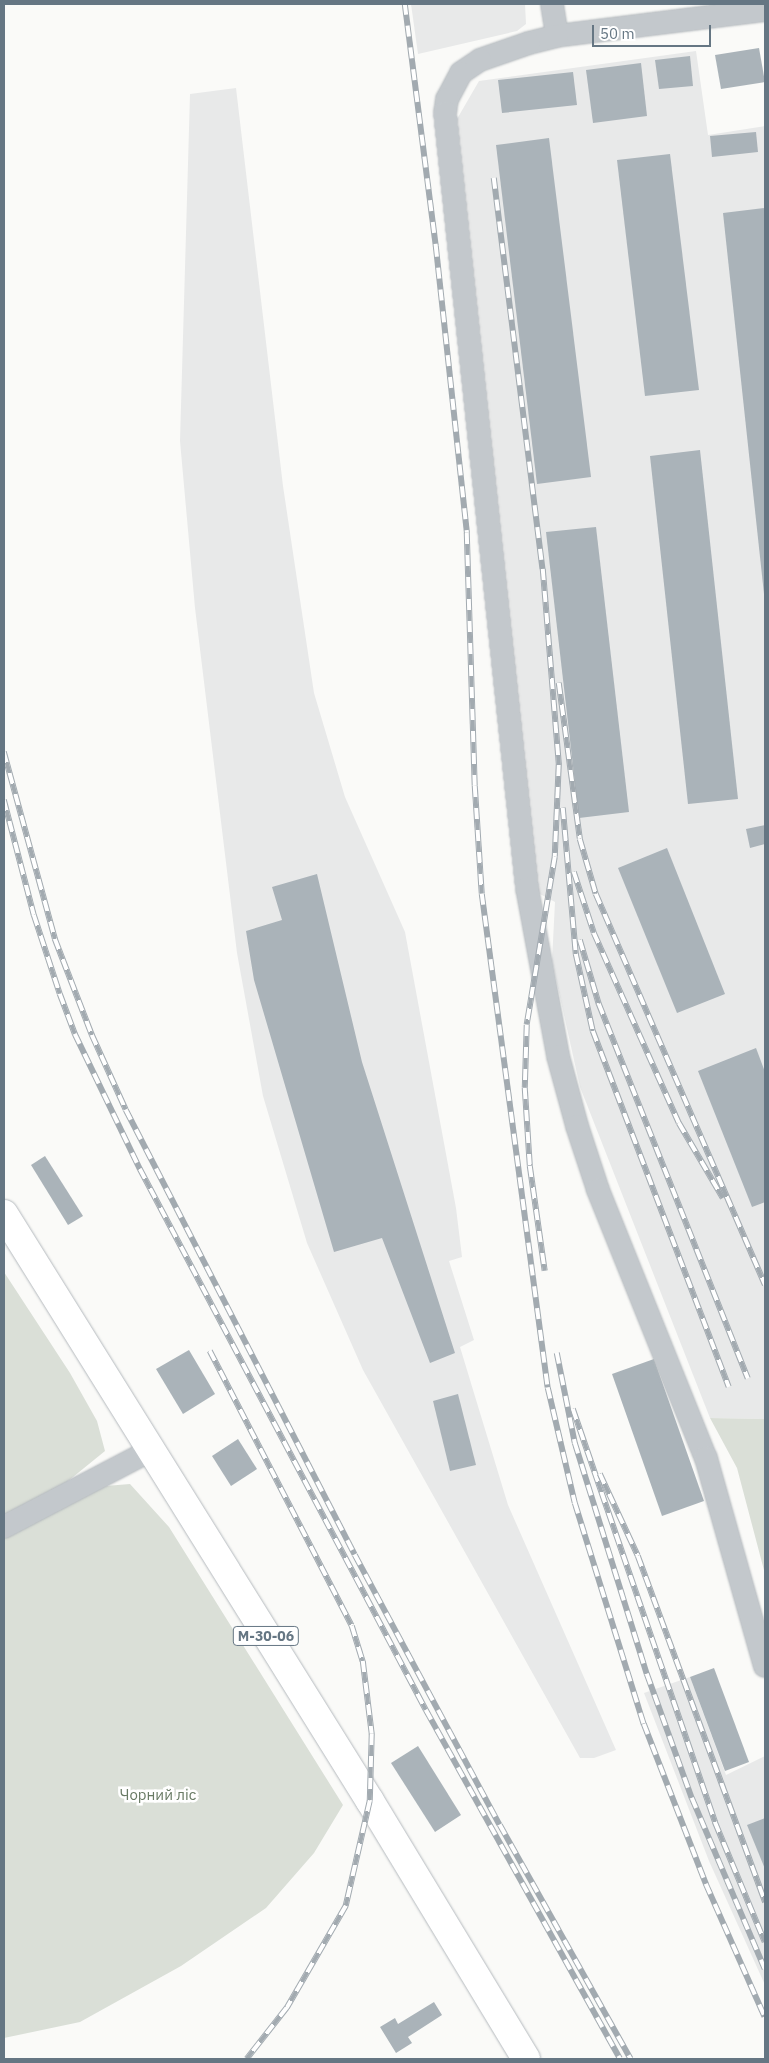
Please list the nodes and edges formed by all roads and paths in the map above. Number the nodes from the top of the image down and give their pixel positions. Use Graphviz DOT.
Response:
graph roads {
  1 [pos="552,4"];
  2 [pos="765,10"];
  3 [pos="557,36"];
  4 [pos="4,1214"];
  5 [pos="152,1450"];
  6 [pos="4,1527"];
  7 [pos="765,1666"];
  8 [pos="526,2059"];
  1 -- 3 [label="street"];
  2 -- 3 [label="street"];
  3 -- 7 [label="street"];
  4 -- 5 [label="main road, М-30-06"];
  5 -- 6 [label="street"];
  5 -- 8 [label="main road, М-30-06"];
}
